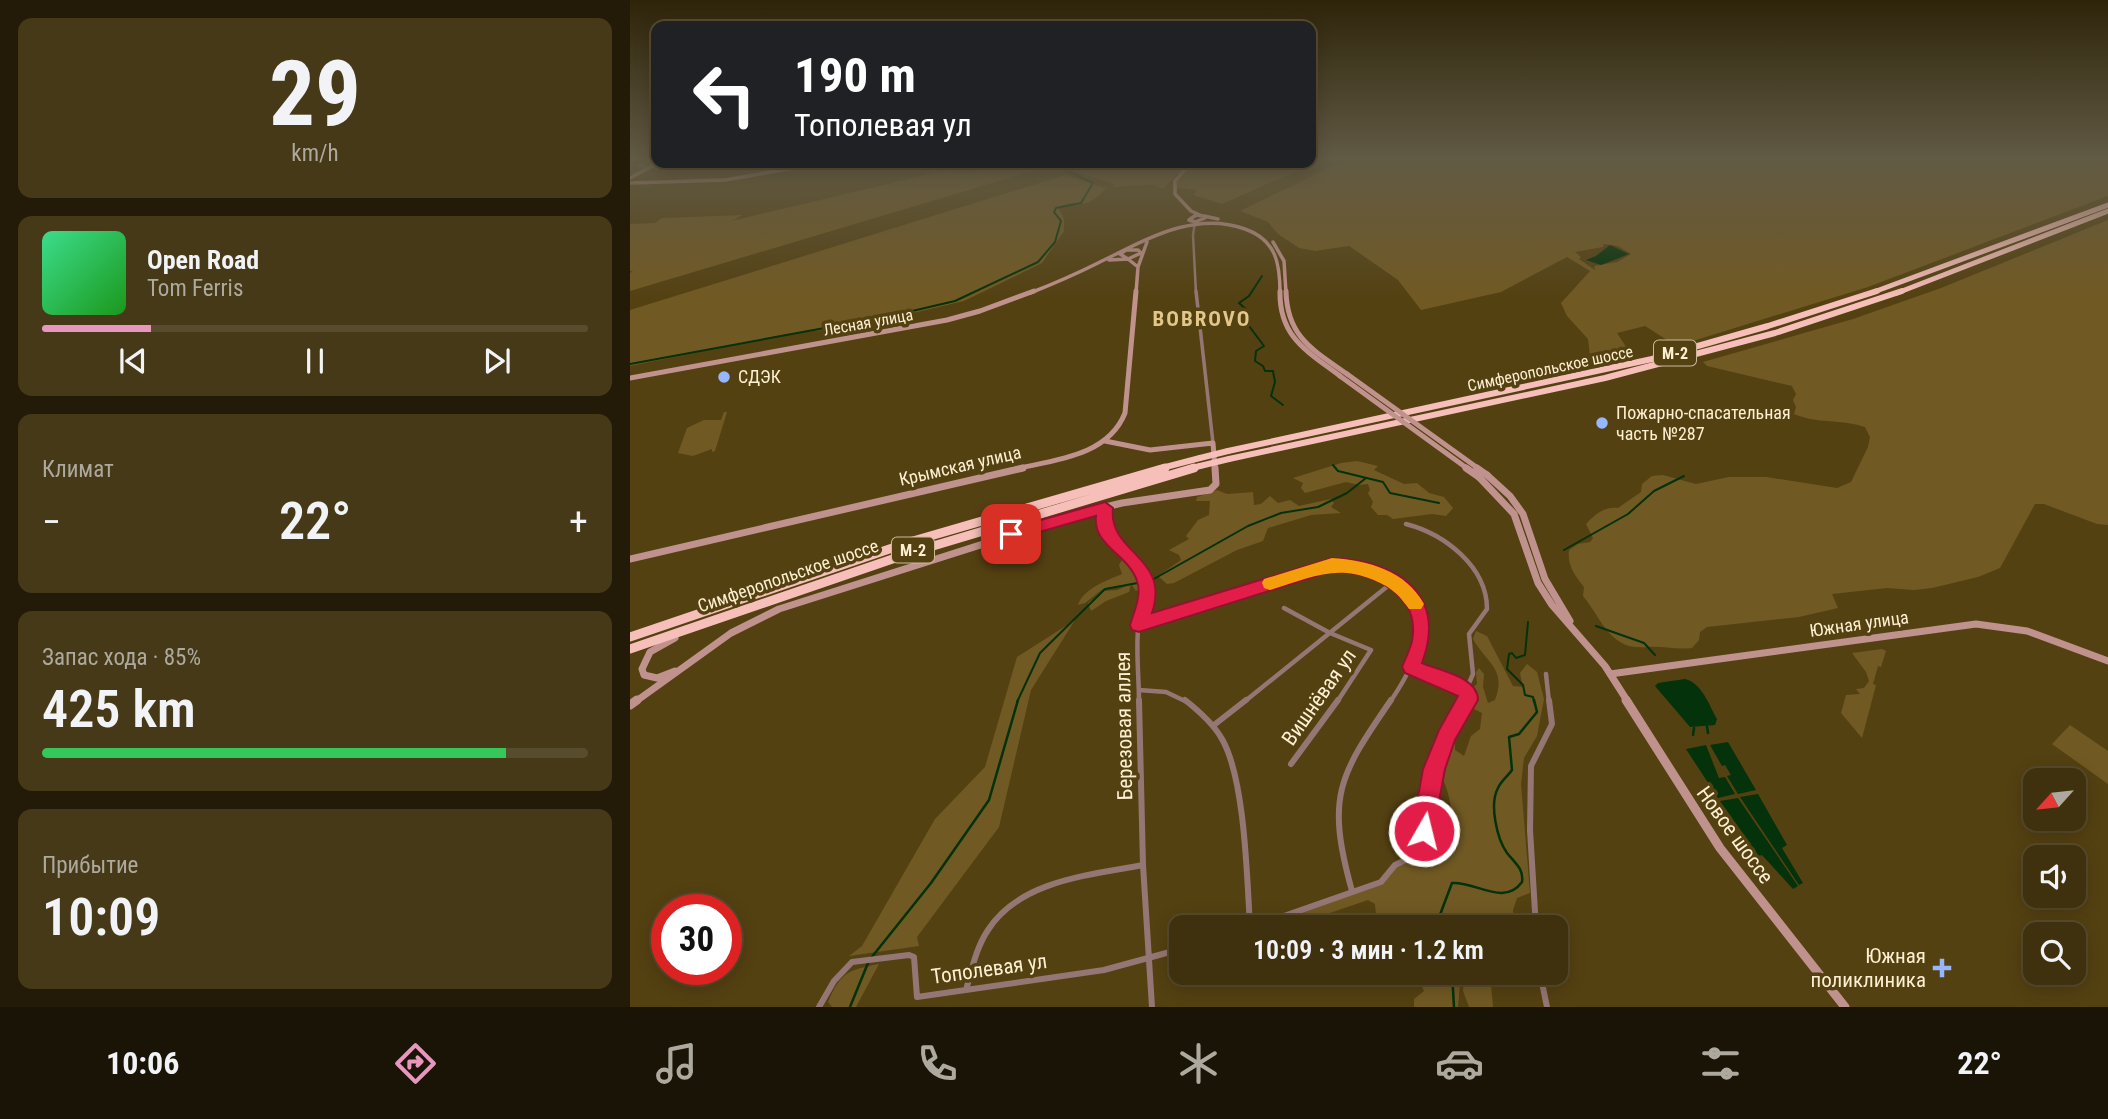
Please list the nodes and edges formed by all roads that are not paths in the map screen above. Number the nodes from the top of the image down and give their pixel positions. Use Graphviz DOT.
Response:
graph roads {
  1 [pos="1186,205"];
  2 [pos="2108,205"];
  3 [pos="1192,211"];
  4 [pos="2108,211"];
  5 [pos="1202,215"];
  6 [pos="1189,218"];
  7 [pos="1195,222"];
  8 [pos="1177,227"];
  9 [pos="1154,237"];
  10 [pos="1123,251"];
  11 [pos="1141,253"];
  12 [pos="1129,258"];
  13 [pos="1102,262"];
  14 [pos="1138,267"];
  15 [pos="1343,375"];
  16 [pos="630,377"];
  17 [pos="1105,441"];
  18 [pos="1213,443"];
  19 [pos="1229,455"];
  20 [pos="1200,462"];
  21 [pos="1105,508"];
  22 [pos="1406,524"];
  23 [pos="630,559"];
  24 [pos="1394,581"];
  25 [pos="791,590"];
  26 [pos="1284,608"];
  27 [pos="1139,625"];
  28 [pos="1330,633"];
  29 [pos="630,637"];
  30 [pos="630,649"];
  31 [pos="695,659"];
  32 [pos="2108,661"];
  33 [pos="1411,667"];
  34 [pos="1546,674"];
  35 [pos="1610,674"];
  36 [pos="1139,690"];
  37 [pos="1466,690"];
  38 [pos="630,705"];
  39 [pos="1214,725"];
  40 [pos="1291,764"];
  41 [pos="1143,865"];
  42 [pos="1352,891"];
  43 [pos="1249,915"];
  44 [pos="1286,915"];
  45 [pos="1535,915"];
  46 [pos="1169,953"];
  47 [pos="1148,960"];
  48 [pos="1542,985"];
  49 [pos="966,990"];
  50 [pos="819,1007"];
  51 [pos="1152,1007"];
  52 [pos="1547,1007"];
  53 [pos="1845,1007"];
  1 -- 3 [label="street"];
  2 -- 19 [label="highway, Симферопольское шоссе / М-2"];
  3 -- 5 [label="street"];
  3 -- 6 [label="street"];
  4 -- 19 [label="highway, Симферопольское шоссе / М-2"];
  5 -- 6 [label="street"];
  5 -- 7 [label="street"];
  5 -- 15 [label="street"];
  6 -- 7 [label="street"];
  6 -- 8 [label="street"];
  7 -- 8 [label="street"];
  7 -- 15 [label="street"];
  7 -- 18 [label="street"];
  8 -- 9 [label="street"];
  9 -- 10 [label="street"];
  9 -- 11 [label="street"];
  10 -- 11 [label="street"];
  10 -- 12 [label="street"];
  10 -- 13 [label="street"];
  11 -- 12 [label="street"];
  11 -- 14 [label="street"];
  12 -- 13 [label="street"];
  12 -- 14 [label="street"];
  13 -- 16 [label="street, Лесная улица"];
  14 -- 17 [label="street"];
  15 -- 35 [label="street, Новое шоссе, bridge"];
  17 -- 18 [label="street"];
  17 -- 23 [label="street, Крымская улица"];
  18 -- 21 [label="street"];
  19 -- 20 [label="highway, М-2, bridge"];
  20 -- 25 [label="highway, Симферопольское шоссе / М-2"];
  20 -- 29 [label="highway, Симферопольское шоссе / М-2"];
  21 -- 27 [label="street, Березовая аллея"];
  21 -- 31 [label="street"];
  22 -- 37 [label="street"];
  24 -- 27 [label="street"];
  24 -- 28 [label="street, Вишнёвая ул"];
  24 -- 33 [label="street"];
  25 -- 30 [label="highway, Симферопольское шоссе / М-2"];
  25 -- 31 [label="street"];
  26 -- 28 [label="street"];
  27 -- 36 [label="street, Березовая аллея"];
  28 -- 39 [label="street, Вишнёвая ул"];
  28 -- 40 [label="street, Вишнёвая ул"];
  31 -- 38 [label="street"];
  32 -- 35 [label="street, Южная улица"];
  33 -- 37 [label="street"];
  33 -- 42 [label="street"];
  34 -- 45 [label="street"];
  35 -- 53 [label="street, Новое шоссе"];
  36 -- 39 [label="street"];
  36 -- 41 [label="street, Березовая аллея"];
  37 -- 42 [label="street"];
  39 -- 43 [label="street"];
  41 -- 47 [label="street, Березовая аллея"];
  41 -- 49 [label="street"];
  42 -- 44 [label="street"];
  46 -- 47 [label="street, Тополевая ул"];
  47 -- 49 [label="street, Тополевая ул"];
  47 -- 51 [label="street, Березовая аллея"];
  48 -- 52 [label="street"];
  49 -- 50 [label="street, Тополевая ул"];
}
